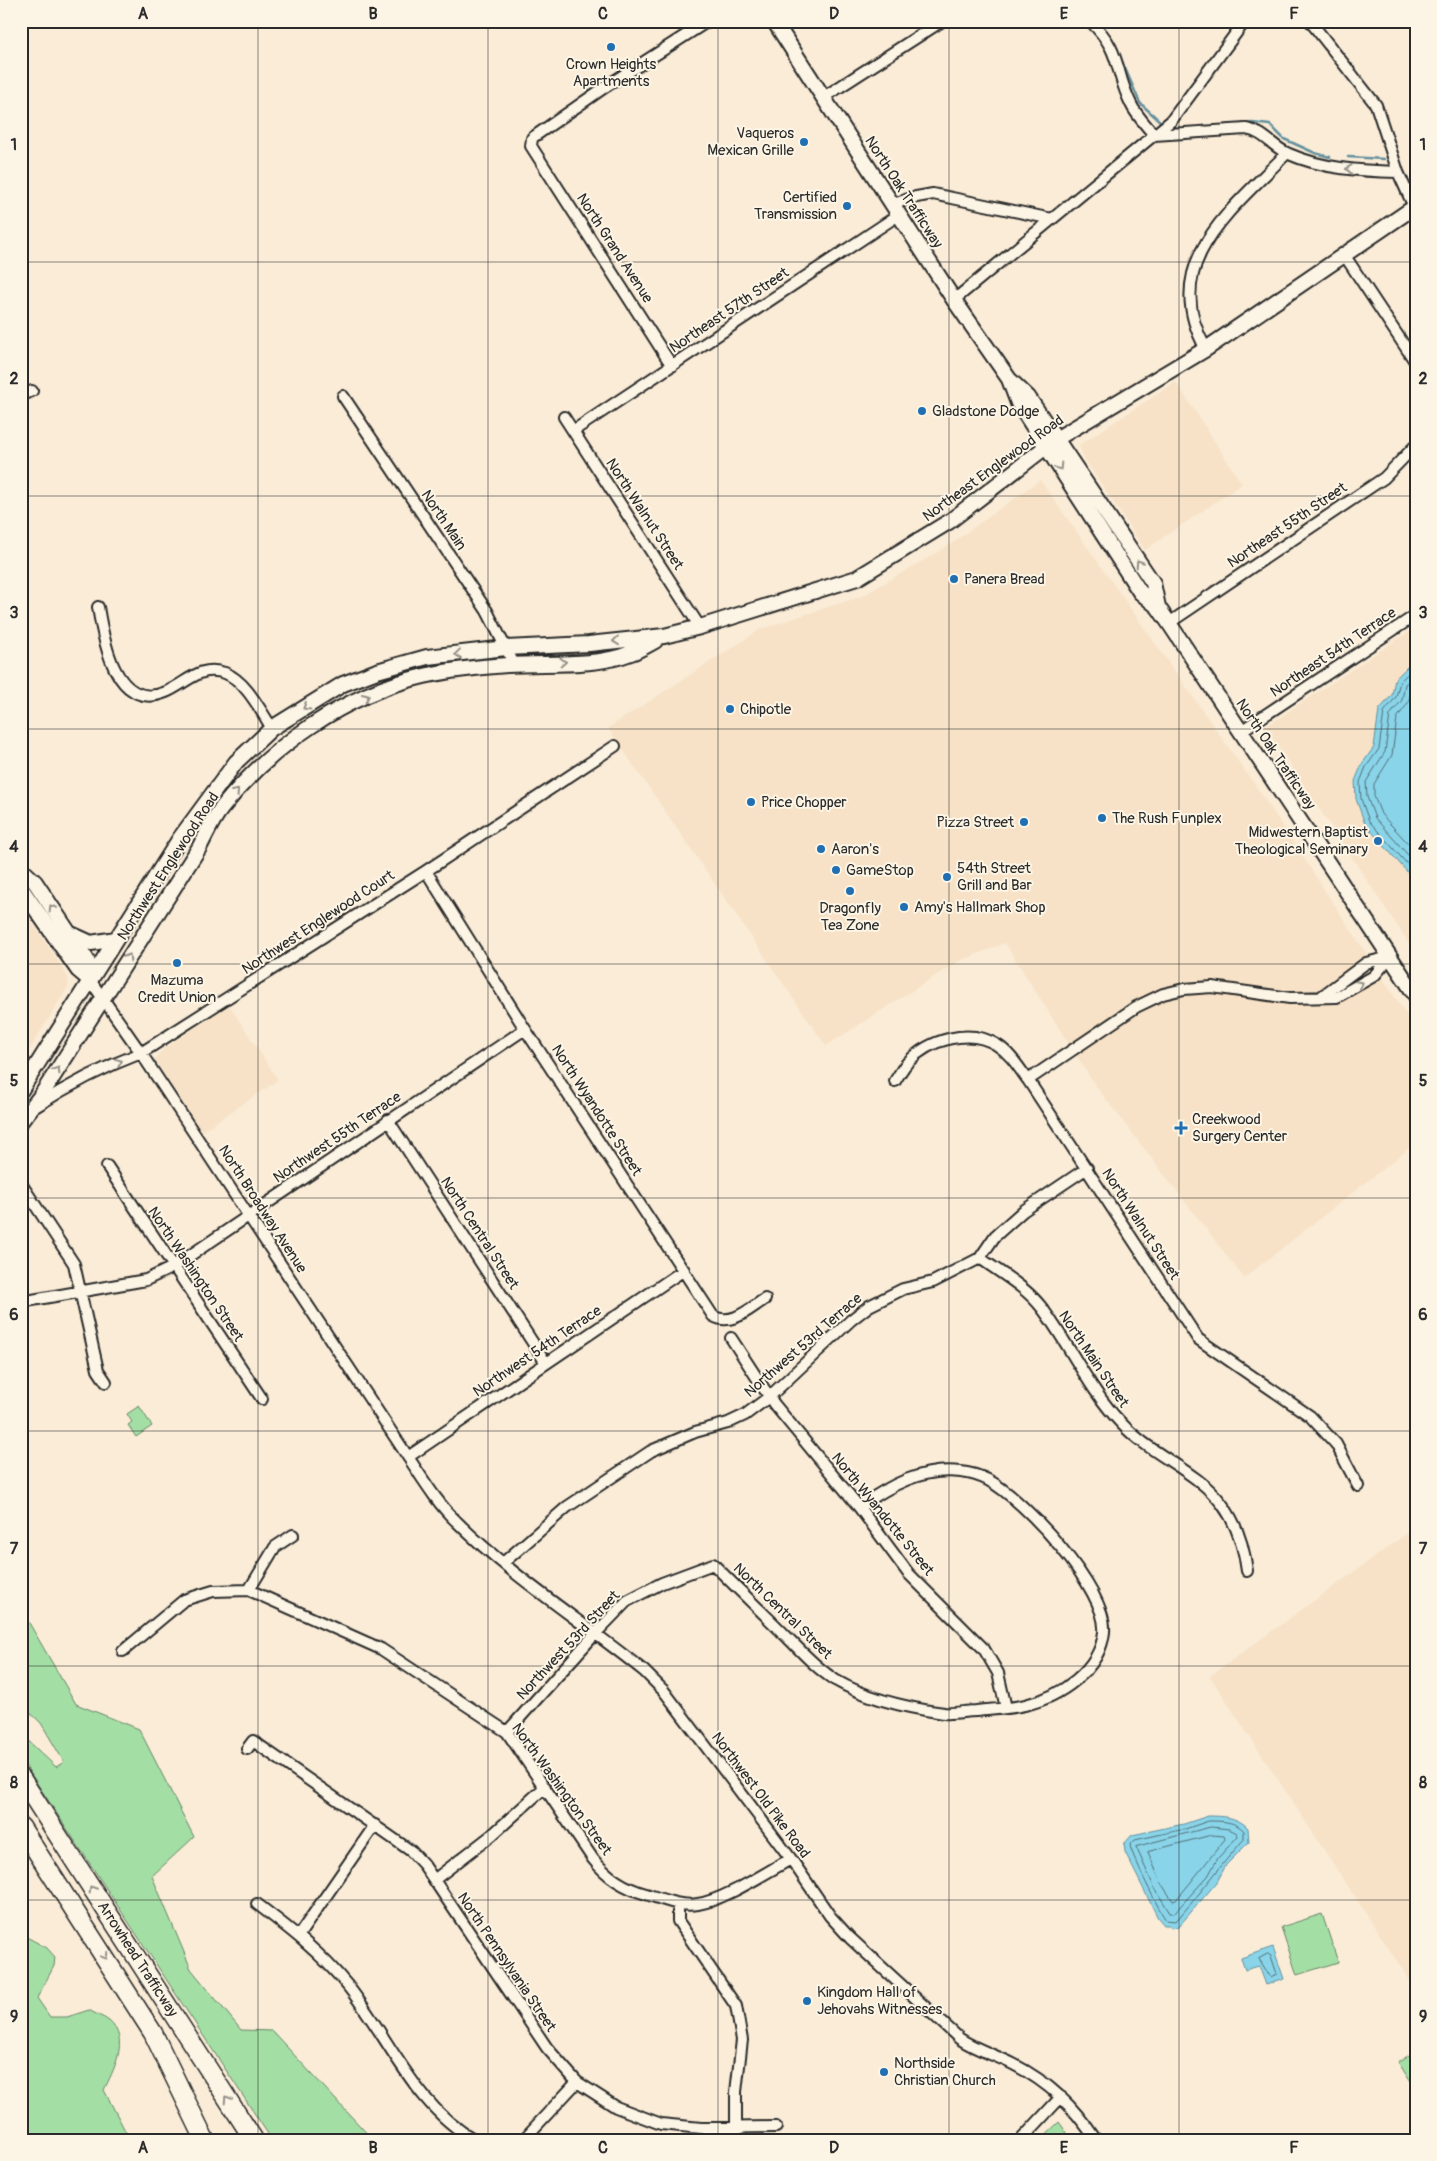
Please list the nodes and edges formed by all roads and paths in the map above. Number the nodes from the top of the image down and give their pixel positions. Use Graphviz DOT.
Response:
graph roads {
  1 [pos="708,21"];
  2 [pos="774,21"];
  3 [pos="942,21"];
  4 [pos="1090,21"];
  5 [pos="1245,21"];
  6 [pos="1310,21"];
  7 [pos="824,97"];
  8 [pos="1154,135"];
  9 [pos="1288,153"];
  10 [pos="1398,172"];
  11 [pos="1415,207"];
  12 [pos="897,209"];
  13 [pos="1052,219"];
  14 [pos="1345,256"];
  15 [pos="954,300"];
  16 [pos="1206,349"];
  17 [pos="1416,363"];
  18 [pos="672,366"];
  19 [pos="32,391"];
  20 [pos="21,396"];
  21 [pos="343,396"];
  22 [pos="564,417"];
  23 [pos="574,431"];
  24 [pos="1051,443"];
  25 [pos="1416,445"];
  26 [pos="98,606"];
  27 [pos="1416,615"];
  28 [pos="1169,623"];
  29 [pos="700,628"];
  30 [pos="664,636"];
  31 [pos="506,648"];
  32 [pos="514,664"];
  33 [pos="272,728"];
  34 [pos="1241,731"];
  35 [pos="615,746"];
  36 [pos="21,869"];
  37 [pos="426,870"];
  38 [pos="21,888"];
  39 [pos="67,932"];
  40 [pos="116,939"];
  41 [pos="1390,957"];
  42 [pos="90,980"];
  43 [pos="1322,996"];
  44 [pos="1416,996"];
  45 [pos="102,998"];
  46 [pos="525,1029"];
  47 [pos="141,1052"];
  48 [pos="1028,1080"];
  49 [pos="895,1082"];
  50 [pos="21,1090"];
  51 [pos="26,1116"];
  52 [pos="388,1120"];
  53 [pos="107,1166"];
  54 [pos="1086,1168"];
  55 [pos="22,1184"];
  56 [pos="248,1216"];
  57 [pos="980,1258"];
  58 [pos="173,1267"];
  59 [pos="684,1270"];
  60 [pos="82,1291"];
  61 [pos="765,1299"];
  62 [pos="21,1302"];
  63 [pos="731,1338"];
  64 [pos="546,1363"];
  65 [pos="106,1382"];
  66 [pos="769,1397"];
  67 [pos="262,1399"];
  68 [pos="408,1457"];
  69 [pos="1358,1486"];
  70 [pos="859,1507"];
  71 [pos="293,1535"];
  72 [pos="503,1563"];
  73 [pos="713,1564"];
  74 [pos="1246,1571"];
  75 [pos="250,1590"];
  76 [pos="596,1633"];
  77 [pos="124,1651"];
  78 [pos="1006,1708"];
  79 [pos="507,1732"];
  80 [pos="247,1750"];
  81 [pos="21,1778"];
  82 [pos="545,1787"];
  83 [pos="375,1825"];
  84 [pos="21,1827"];
  85 [pos="791,1859"];
  86 [pos="434,1880"];
  87 [pos="257,1904"];
  88 [pos="678,1904"];
  89 [pos="299,1935"];
  90 [pos="576,2082"];
  91 [pos="1061,2097"];
  92 [pos="776,2127"];
  93 [pos="736,2129"];
  94 [pos="205,2140"];
  95 [pos="254,2140"];
  96 [pos="476,2140"];
  97 [pos="523,2140"];
  98 [pos="739,2140"];
  99 [pos="1022,2140"];
  100 [pos="1096,2140"];
  1 -- 18 [label="street, North Grand Avenue"];
  2 -- 7 [label="main road, North Oak Trafficway"];
  3 -- 7 [label="street"];
  4 -- 8 [label="street"];
  5 -- 8 [label="street"];
  6 -- 10 [label="street"];
  7 -- 12 [label="main road, North Oak Trafficway"];
  8 -- 9 [label="street"];
  8 -- 13 [label="street"];
  10 -- 9 [label="street, one-way"];
  9 -- 16 [label="street"];
  10 -- 11 [label="street"];
  11 -- 14 [label="main road, Northeast Englewood Road"];
  12 -- 13 [label="street, Northeast 57th Street"];
  12 -- 15 [label="main road, North Oak Trafficway"];
  12 -- 18 [label="street, Northeast 57th Street"];
  13 -- 15 [label="street"];
  14 -- 16 [label="main road, Northeast Englewood Road"];
  14 -- 17 [label="street"];
  15 -- 24 [label="main road, North Oak Trafficway"];
  16 -- 24 [label="main road, Northeast Englewood Road"];
  18 -- 23 [label="street, Northeast 57th Street"];
  19 -- 20 [label="street"];
  21 -- 31 [label="street, North Main"];
  22 -- 23 [label="street, North Walnut Street"];
  23 -- 29 [label="street, North Walnut Street"];
  24 -- 28 [label="main road, North Oak Trafficway"];
  24 -- 29 [label="main road, Northeast Englewood Road"];
  25 -- 28 [label="street, Northeast 55th Street"];
  26 -- 33 [label="street"];
  27 -- 34 [label="street, Northeast 54th Terrace"];
  28 -- 34 [label="main road, North Oak Trafficway"];
  29 -- 30 [label="main road, Northeast Englewood Road"];
  30 -- 31 [label="main road, Northeast Englewood Road, one-way"];
  32 -- 30 [label="main road, Northeast Englewood Road, one-way"];
  31 -- 32 [label="street, North Main"];
  31 -- 33 [label="main road, Northwest Englewood Road, one-way"];
  45 -- 32 [label="main road, Northwest Englewood Road, one-way"];
  33 -- 40 [label="main road, Northwest Englewood Road"];
  34 -- 41 [label="main road, North Oak Trafficway"];
  35 -- 37 [label="street, Northwest Englewood Court"];
  39 -- 36 [label="main road, North Broadway Avenue, one-way"];
  37 -- 46 [label="street, North Wyandotte Street"];
  37 -- 47 [label="street, Northwest Englewood Court"];
  38 -- 42 [label="main road, North Broadway Avenue"];
  39 -- 40 [label="main road"];
  39 -- 42 [label="main road, North Broadway Avenue"];
  40 -- 42 [label="main road, Northwest Englewood Road"];
  41 -- 43 [label="street"];
  43 -- 41 [label="street, one-way"];
  41 -- 44 [label="main road, North Oak Trafficway"];
  42 -- 45 [label="street, North Broadway Avenue"];
  42 -- 50 [label="main road, Northwest Englewood Road"];
  43 -- 48 [label="street"];
  45 -- 47 [label="street, North Broadway Avenue"];
  51 -- 45 [label="main road, Northwest Englewood Road, one-way"];
  46 -- 52 [label="street, Northwest 55th Terrace"];
  46 -- 59 [label="street, North Wyandotte Street"];
  51 -- 47 [label="street, Northwest Englewood Court, one-way"];
  47 -- 56 [label="street, North Broadway Avenue"];
  48 -- 49 [label="street, North Walnut Street"];
  48 -- 54 [label="street, North Walnut Street"];
  52 -- 56 [label="street, Northwest 55th Terrace"];
  52 -- 64 [label="street, North Central Street"];
  53 -- 58 [label="street, North Washington Street"];
  54 -- 57 [label="street"];
  54 -- 69 [label="street, North Walnut Street"];
  55 -- 60 [label="street"];
  56 -- 58 [label="street, Northwest 55th Terrace"];
  56 -- 68 [label="street, North Broadway Avenue"];
  57 -- 66 [label="street, Northwest 53rd Terrace"];
  57 -- 74 [label="street, North Main Street"];
  58 -- 60 [label="street, Northwest 55th Terrace"];
  58 -- 67 [label="street, North Washington Street"];
  59 -- 61 [label="street, North Wyandotte Street"];
  59 -- 64 [label="street, Northwest 54th Terrace"];
  60 -- 62 [label="street, Northwest 55th Terrace"];
  60 -- 65 [label="street"];
  63 -- 66 [label="street, North Wyandotte Street"];
  64 -- 68 [label="street, Northwest 54th Terrace"];
  66 -- 70 [label="street, North Wyandotte Street"];
  66 -- 72 [label="street, Northwest 53rd Terrace"];
  68 -- 72 [label="street, Northwest Old Pike Road"];
  70 -- 78 [label="street, North Wyandotte Street"];
  70 -- 78 [label="street, North Central Street"];
  71 -- 75 [label="street"];
  72 -- 76 [label="street, Northwest Old Pike Road"];
  73 -- 76 [label="street, Northwest 53rd Street"];
  73 -- 78 [label="street, North Central Street"];
  75 -- 77 [label="street, North Washington Street"];
  75 -- 79 [label="street, North Washington Street"];
  76 -- 79 [label="street, Northwest 53rd Street"];
  76 -- 85 [label="street, Northwest Old Pike Road"];
  79 -- 82 [label="street, North Washington Street"];
  80 -- 83 [label="street, North Pennsylvania Street"];
  95 -- 81 [label="highway, Arrowhead Trafficway, one-way"];
  82 -- 86 [label="street"];
  82 -- 88 [label="street, North Washington Street"];
  83 -- 86 [label="street, North Pennsylvania Street"];
  83 -- 89 [label="street"];
  84 -- 94 [label="highway, Arrowhead Trafficway, one-way"];
  85 -- 88 [label="street"];
  85 -- 91 [label="street, Northwest Old Pike Road"];
  86 -- 90 [label="street, North Pennsylvania Street"];
  87 -- 89 [label="street"];
  88 -- 93 [label="street"];
  89 -- 96 [label="street"];
  90 -- 93 [label="street, North Pennsylvania Street"];
  90 -- 97 [label="street"];
  91 -- 99 [label="street"];
  91 -- 100 [label="street, Northwest Old Pike Road"];
  92 -- 93 [label="street, North Pennsylvania Street"];
  93 -- 98 [label="street"];
}
